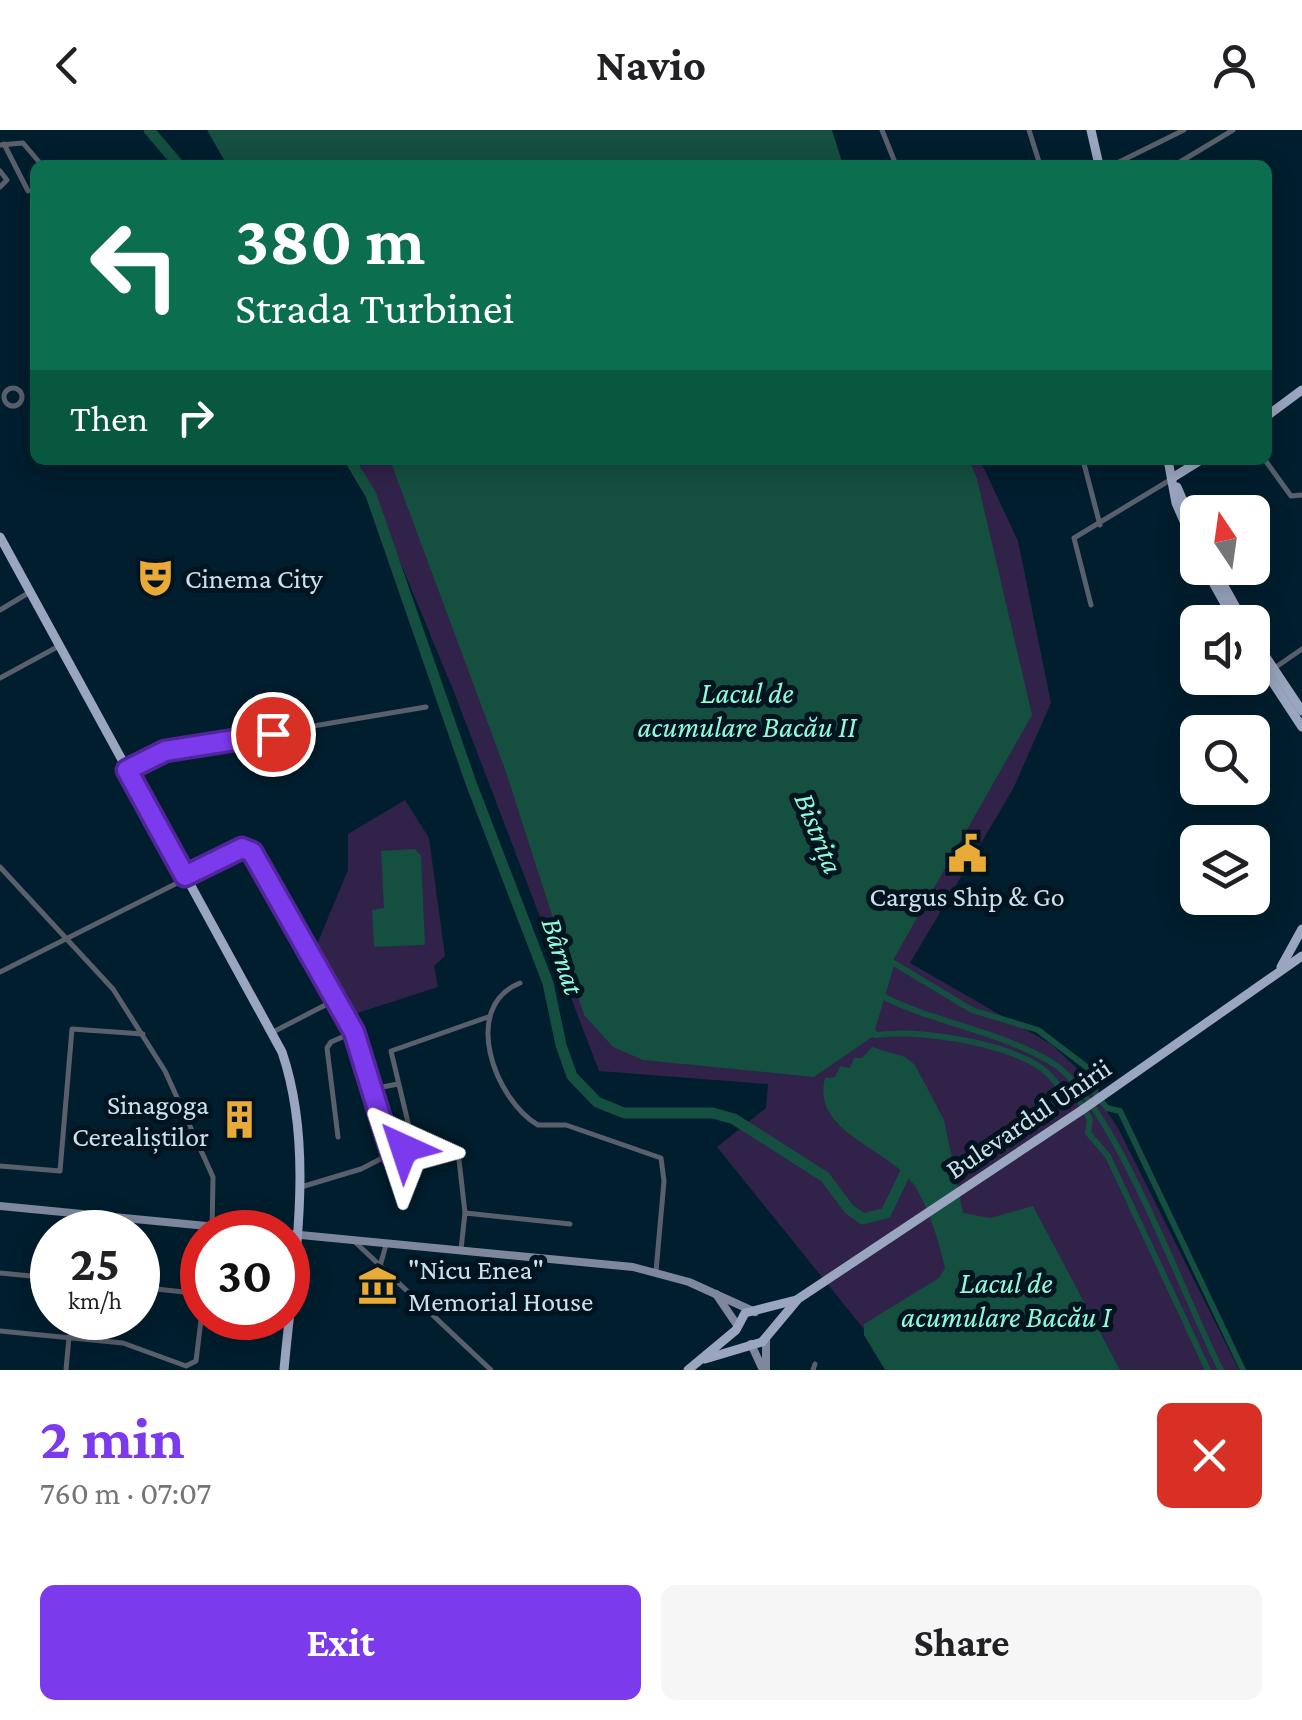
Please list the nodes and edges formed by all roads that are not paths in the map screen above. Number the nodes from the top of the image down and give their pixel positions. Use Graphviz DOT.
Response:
graph roads {
  1 [pos="882,130"];
  2 [pos="1029,130"];
  3 [pos="1092,130"];
  4 [pos="1184,130"];
  5 [pos="1233,130"];
  6 [pos="2,145"];
  7 [pos="37,160"];
  8 [pos="894,160"];
  9 [pos="1038,160"];
  10 [pos="1098,160"];
  11 [pos="1123,160"];
  12 [pos="1183,160"];
  13 [pos="0,171"];
  14 [pos="0,187"];
  15 [pos="28,190"];
  16 [pos="1302,390"];
  17 [pos="1272,412"];
  18 [pos="1084,465"];
  19 [pos="1169,465"];
  20 [pos="1192,465"];
  21 [pos="1269,465"];
  22 [pos="1172,478"];
  23 [pos="1180,496"];
  24 [pos="1302,496"];
  25 [pos="1180,512"];
  26 [pos="1100,525"];
  27 [pos="0,537"];
  28 [pos="30,592"];
  29 [pos="1091,604"];
  30 [pos="0,610"];
  31 [pos="59,646"];
  32 [pos="1302,649"];
  33 [pos="1270,663"];
  34 [pos="1274,669"];
  35 [pos="0,678"];
  36 [pos="1270,678"];
  37 [pos="426,707"];
  38 [pos="1302,711"];
  39 [pos="1302,727"];
  40 [pos="127,770"];
  41 [pos="0,867"];
  42 [pos="185,876"];
  43 [pos="1302,921"];
  44 [pos="1302,930"];
  45 [pos="68,938"];
  46 [pos="1302,956"];
  47 [pos="1280,970"];
  48 [pos="0,972"];
  49 [pos="520,983"];
  50 [pos="338,998"];
  51 [pos="488,1017"];
  52 [pos="273,1032"];
  53 [pos="354,1032"];
  54 [pos="143,1034"];
  55 [pos="398,1084"];
  56 [pos="372,1089"];
  57 [pos="338,1136"];
  58 [pos="392,1155"];
  59 [pos="459,1160"];
  60 [pos="0,1166"];
  61 [pos="298,1188"];
  62 [pos="0,1206"];
  63 [pos="212,1210"];
  64 [pos="296,1210"];
  65 [pos="465,1213"];
  66 [pos="570,1224"];
  67 [pos="180,1225"];
  68 [pos="310,1234"];
  69 [pos="354,1241"];
  70 [pos="386,1245"];
  71 [pos="460,1253"];
  72 [pos="380,1266"];
  73 [pos="656,1271"];
  74 [pos="0,1273"];
  75 [pos="30,1276"];
  76 [pos="716,1294"];
  77 [pos="798,1299"];
  78 [pos="757,1312"];
  79 [pos="736,1327"];
  80 [pos="0,1331"];
  81 [pos="768,1333"];
  82 [pos="30,1334"];
  83 [pos="70,1340"];
  84 [pos="96,1340"];
  85 [pos="198,1340"];
  86 [pos="286,1340"];
  87 [pos="749,1344"];
  88 [pos="705,1359"];
  89 [pos="194,1364"];
  90 [pos="66,1370"];
  91 [pos="202,1370"];
  92 [pos="284,1370"];
  93 [pos="490,1370"];
  94 [pos="688,1370"];
  95 [pos="764,1370"];
  1 -- 8 [label="street"];
  2 -- 9 [label="street"];
  3 -- 10 [label="main road"];
  4 -- 11 [label="street"];
  5 -- 12 [label="street"];
  6 -- 7 [label="street"];
  6 -- 15 [label="street"];
  13 -- 14 [label="street"];
  16 -- 17 [label="main road"];
  18 -- 26 [label="street"];
  19 -- 22 [label="main road"];
  20 -- 22 [label="main road"];
  21 -- 24 [label="street"];
  22 -- 23 [label="main road"];
  22 -- 25 [label="main road"];
  22 -- 26 [label="street"];
  26 -- 29 [label="street"];
  27 -- 28 [label="main road"];
  28 -- 30 [label="street"];
  28 -- 31 [label="main road"];
  31 -- 35 [label="street"];
  31 -- 40 [label="main road"];
  32 -- 34 [label="street"];
  33 -- 34 [label="main road"];
  34 -- 38 [label="main road"];
  36 -- 39 [label="main road"];
  37 -- 40 [label="street"];
  40 -- 42 [label="main road"];
  41 -- 45 [label="street"];
  42 -- 45 [label="street"];
  42 -- 50 [label="street"];
  42 -- 52 [label="main road"];
  43 -- 44 [label="main road"];
  44 -- 47 [label="main road, Bulevardul Unirii"];
  45 -- 48 [label="street"];
  45 -- 54 [label="street"];
  46 -- 47 [label="main road, Bulevardul Unirii"];
  47 -- 77 [label="main road, Bulevardul Unirii"];
  49 -- 51 [label="street"];
  50 -- 52 [label="street"];
  50 -- 53 [label="street"];
  51 -- 55 [label="street"];
  51 -- 73 [label="street"];
  52 -- 61 [label="main road"];
  53 -- 56 [label="street"];
  53 -- 57 [label="street"];
  54 -- 60 [label="street"];
  54 -- 63 [label="street"];
  55 -- 56 [label="street"];
  55 -- 58 [label="street"];
  56 -- 58 [label="street"];
  58 -- 61 [label="street"];
  59 -- 65 [label="street"];
  61 -- 64 [label="main road"];
  62 -- 67 [label="main road"];
  65 -- 66 [label="street"];
  65 -- 71 [label="street"];
  68 -- 69 [label="main road"];
  69 -- 70 [label="main road"];
  69 -- 72 [label="street"];
  70 -- 71 [label="main road"];
  70 -- 72 [label="street"];
  71 -- 73 [label="main road"];
  72 -- 93 [label="street"];
  73 -- 76 [label="main road"];
  74 -- 75 [label="street"];
  76 -- 78 [label="main road"];
  76 -- 79 [label="main road"];
  77 -- 78 [label="main road, Bulevardul Unirii"];
  77 -- 81 [label="main road, Bulevardul Unirii"];
  78 -- 79 [label="main road, Bulevardul Unirii"];
  78 -- 81 [label="main road"];
  79 -- 87 [label="main road"];
  79 -- 88 [label="main road"];
  80 -- 82 [label="street"];
  81 -- 87 [label="main road"];
  81 -- 95 [label="main road"];
  83 -- 90 [label="street"];
  84 -- 89 [label="street"];
  85 -- 89 [label="street"];
  86 -- 92 [label="main road"];
  87 -- 88 [label="main road"];
  87 -- 95 [label="main road"];
  88 -- 94 [label="main road"];
  89 -- 91 [label="street"];
}
